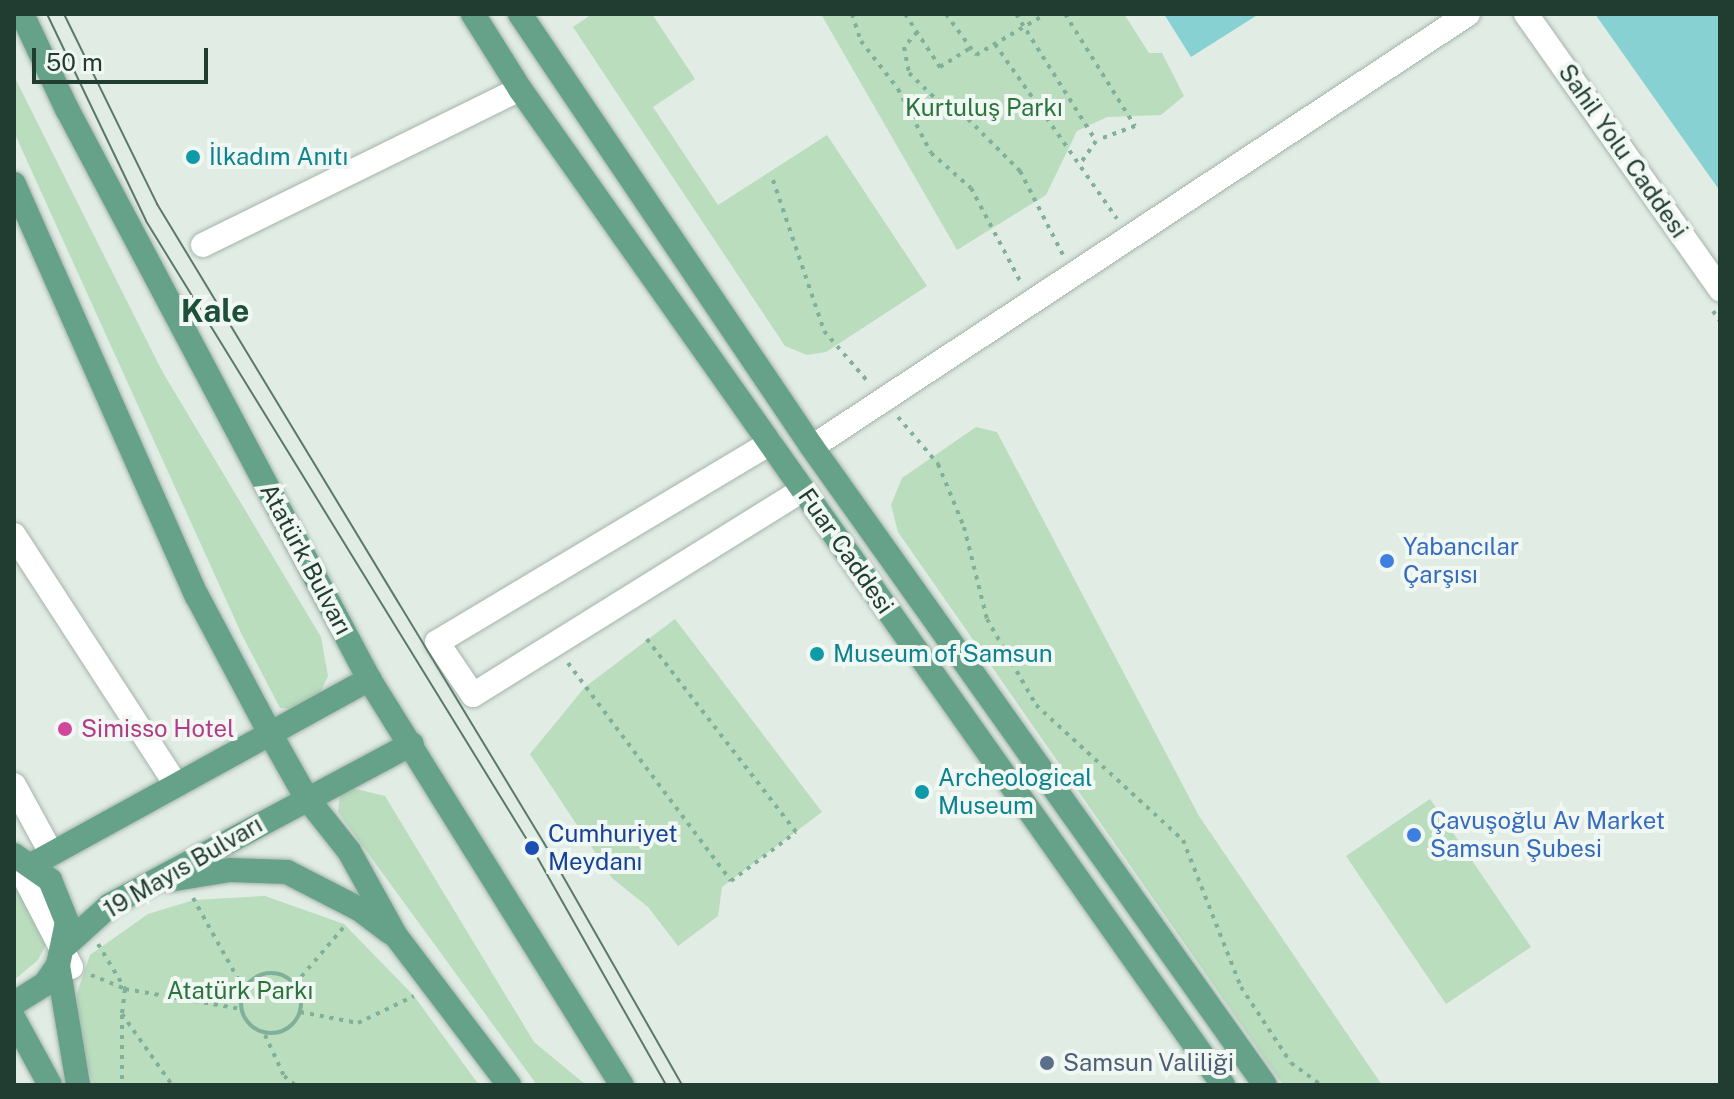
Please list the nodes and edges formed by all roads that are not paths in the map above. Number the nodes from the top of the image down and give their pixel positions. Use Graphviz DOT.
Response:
graph roads {
  1 [pos="22,14"];
  2 [pos="473,14"];
  3 [pos="520,14"];
  4 [pos="1468,14"];
  5 [pos="1526,14"];
  6 [pos="520,89"];
  7 [pos="14,184"];
  8 [pos="203,245"];
  9 [pos="1720,289"];
  10 [pos="770,443"];
  11 [pos="812,447"];
  12 [pos="802,490"];
  13 [pos="14,535"];
  14 [pos="369,679"];
  15 [pos="271,735"];
  16 [pos="412,744"];
  17 [pos="175,783"];
  18 [pos="14,785"];
  19 [pos="306,797"];
  20 [pos="28,857"];
  21 [pos="154,881"];
  22 [pos="396,936"];
  23 [pos="64,957"];
  24 [pos="14,1003"];
  25 [pos="14,1019"];
  26 [pos="50,1085"];
  27 [pos="78,1085"];
  28 [pos="509,1085"];
  29 [pos="622,1085"];
  30 [pos="1223,1085"];
  31 [pos="1265,1085"];
  1 -- 14 [label="main road, Atatürk Bulvarı"];
  2 -- 6 [label="main road, Fuar Caddesi"];
  3 -- 11 [label="main road, Fuar Caddesi"];
  4 -- 11 [label="street"];
  5 -- 9 [label="street, Sahil Yolu Caddesi"];
  6 -- 8 [label="street"];
  6 -- 10 [label="main road, Fuar Caddesi"];
  7 -- 15 [label="main road"];
  10 -- 12 [label="main road, Fuar Caddesi"];
  10 -- 12 [label="street"];
  11 -- 31 [label="main road, Fuar Caddesi"];
  12 -- 30 [label="main road, Fuar Caddesi"];
  13 -- 17 [label="street"];
  14 -- 15 [label="main road"];
  14 -- 16 [label="main road, Atatürk Bulvarı"];
  15 -- 17 [label="main road"];
  15 -- 19 [label="main road"];
  16 -- 19 [label="main road, 19 Mayıs Bulvarı"];
  16 -- 29 [label="main road, Atatürk Bulvarı"];
  17 -- 20 [label="main road"];
  18 -- 20 [label="street"];
  19 -- 21 [label="main road, 19 Mayıs Bulvarı"];
  19 -- 22 [label="main road"];
  20 -- 23 [label="main road"];
  21 -- 22 [label="main road"];
  21 -- 23 [label="main road, 19 Mayıs Bulvarı"];
  22 -- 28 [label="main road"];
  23 -- 24 [label="main road, 19 Mayıs Bulvarı"];
  23 -- 27 [label="main road"];
  25 -- 26 [label="main road"];
}
